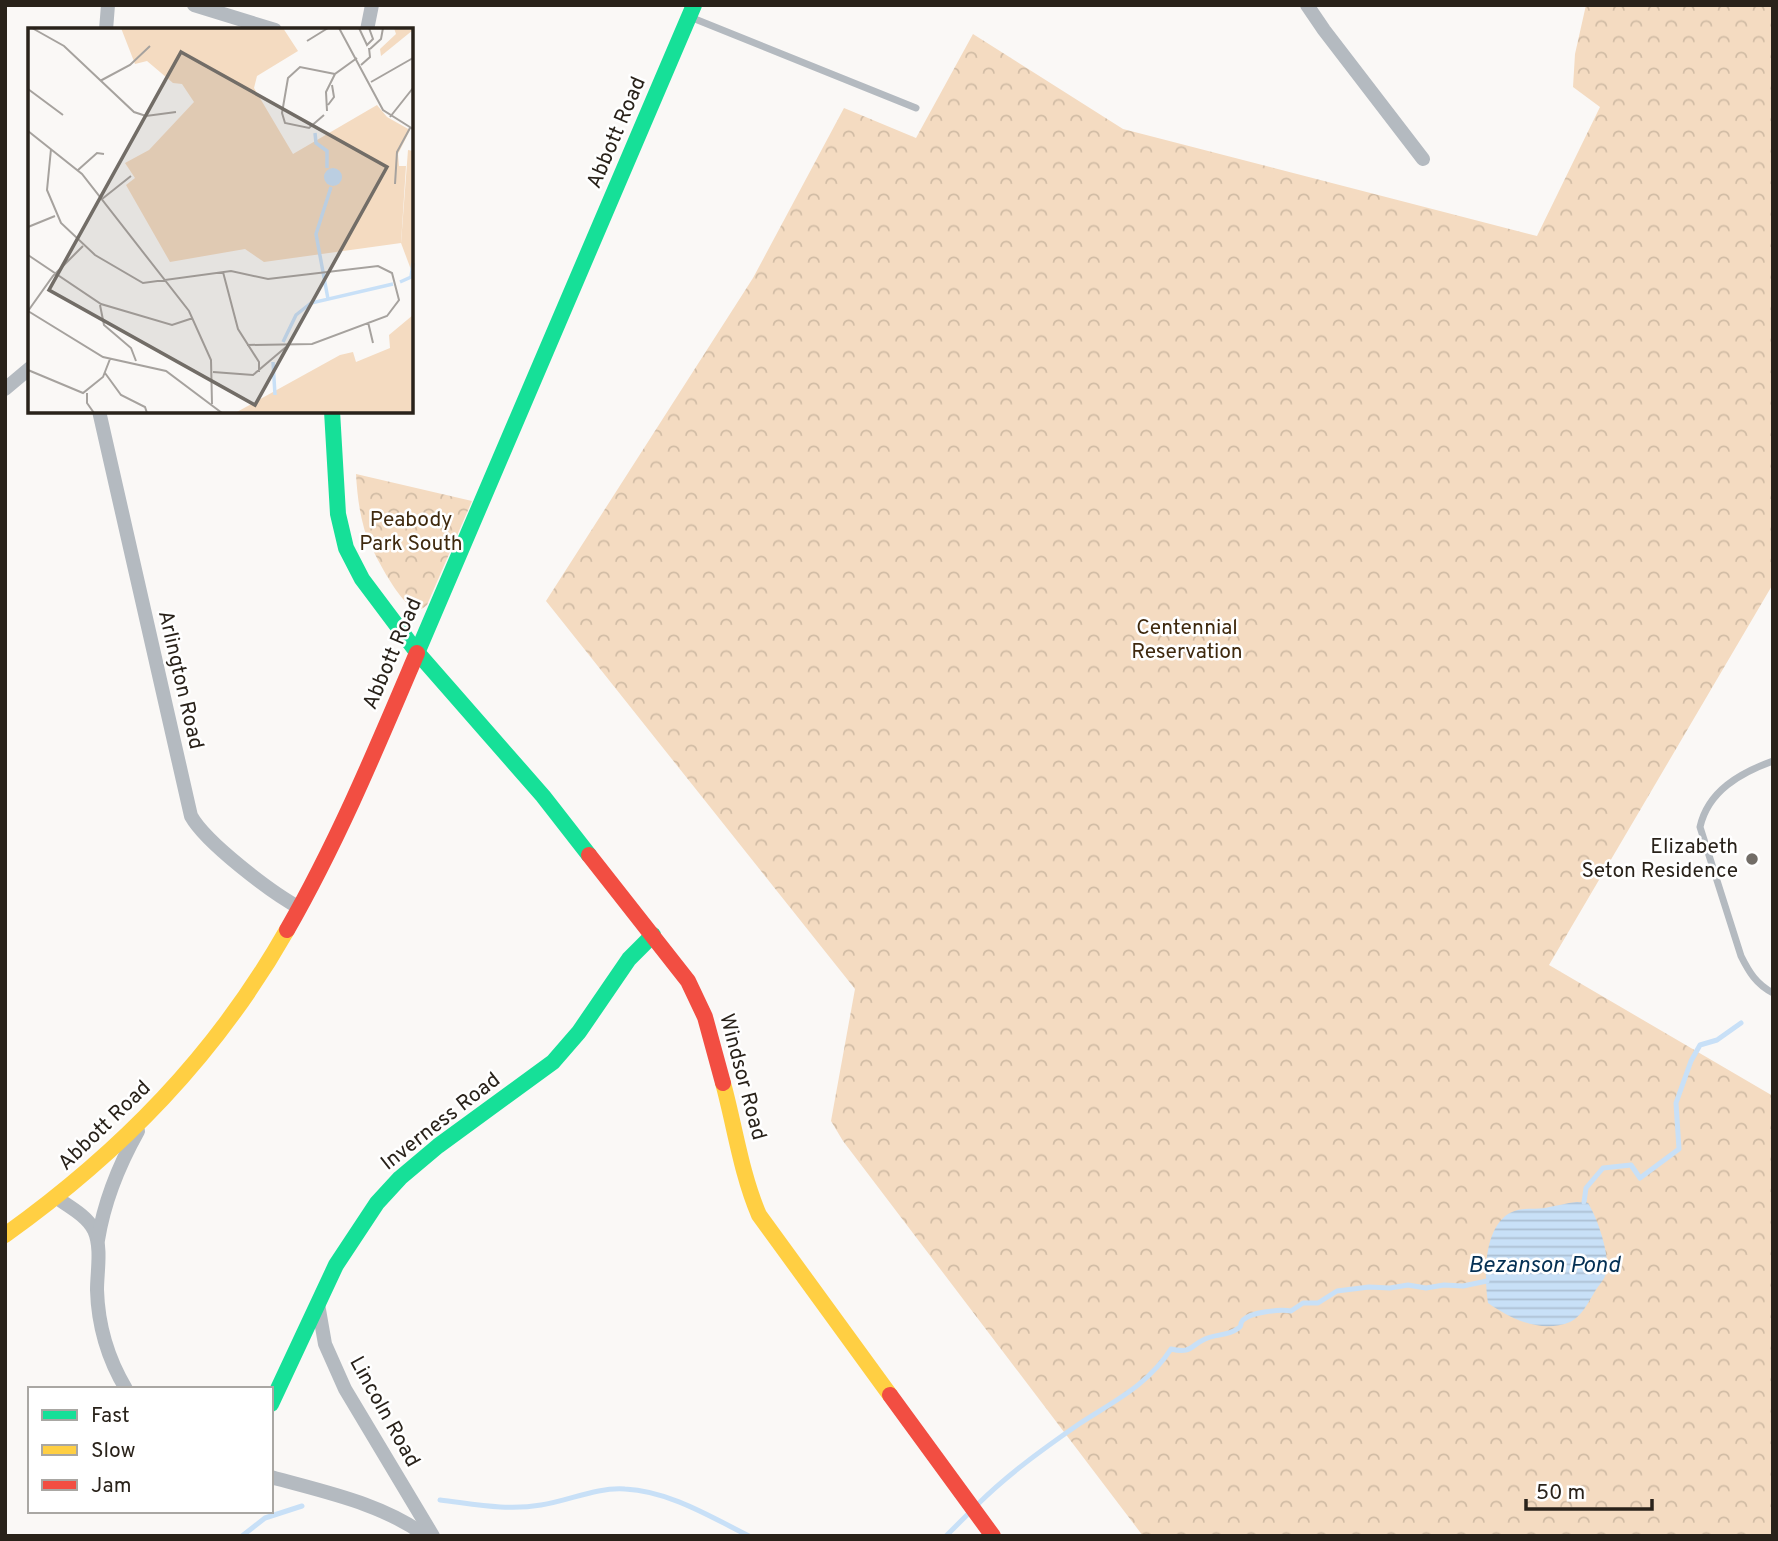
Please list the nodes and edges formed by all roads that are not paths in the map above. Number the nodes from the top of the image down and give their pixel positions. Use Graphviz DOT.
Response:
graph roads {
  1 [pos="108,5"];
  2 [pos="194,5"];
  3 [pos="372,5"];
  4 [pos="1307,5"];
  5 [pos="692,11"];
  6 [pos="106,28"];
  7 [pos="269,28"];
  8 [pos="367,28"];
  9 [pos="916,108"];
  10 [pos="1423,159"];
  11 [pos="28,370"];
  12 [pos="5,389"];
  13 [pos="99,413"];
  14 [pos="332,413"];
  15 [pos="416,651"];
  16 [pos="1773,761"];
  17 [pos="300,908"];
  18 [pos="653,936"];
  19 [pos="1773,993"];
  20 [pos="148,1117"];
  21 [pos="57,1198"];
  22 [pos="5,1235"];
  23 [pos="98,1241"];
  24 [pos="318,1303"];
  25 [pos="125,1387"];
  26 [pos="273,1401"];
  27 [pos="273,1478"];
  28 [pos="426,1536"];
  29 [pos="433,1536"];
  30 [pos="993,1536"];
  1 -- 6 [label="street"];
  2 -- 7 [label="street"];
  3 -- 8 [label="street"];
  4 -- 10 [label="street"];
  5 -- 9 [label="lane"];
  5 -- 15 [label="street, Abbott Road"];
  11 -- 12 [label="street"];
  13 -- 17 [label="street, Arlington Road"];
  14 -- 15 [label="street, Windsor Road"];
  15 -- 17 [label="street, Abbott Road"];
  15 -- 18 [label="street, Windsor Road"];
  16 -- 19 [label="lane"];
  17 -- 20 [label="street, Abbott Road"];
  18 -- 24 [label="street, Inverness Road"];
  18 -- 30 [label="street, Windsor Road"];
  20 -- 21 [label="street, Abbott Road"];
  20 -- 23 [label="street"];
  21 -- 22 [label="street, Abbott Road"];
  21 -- 23 [label="street"];
  23 -- 25 [label="street"];
  24 -- 26 [label="street, Inverness Road"];
  24 -- 29 [label="street, Lincoln Road"];
  27 -- 28 [label="street"];
}
